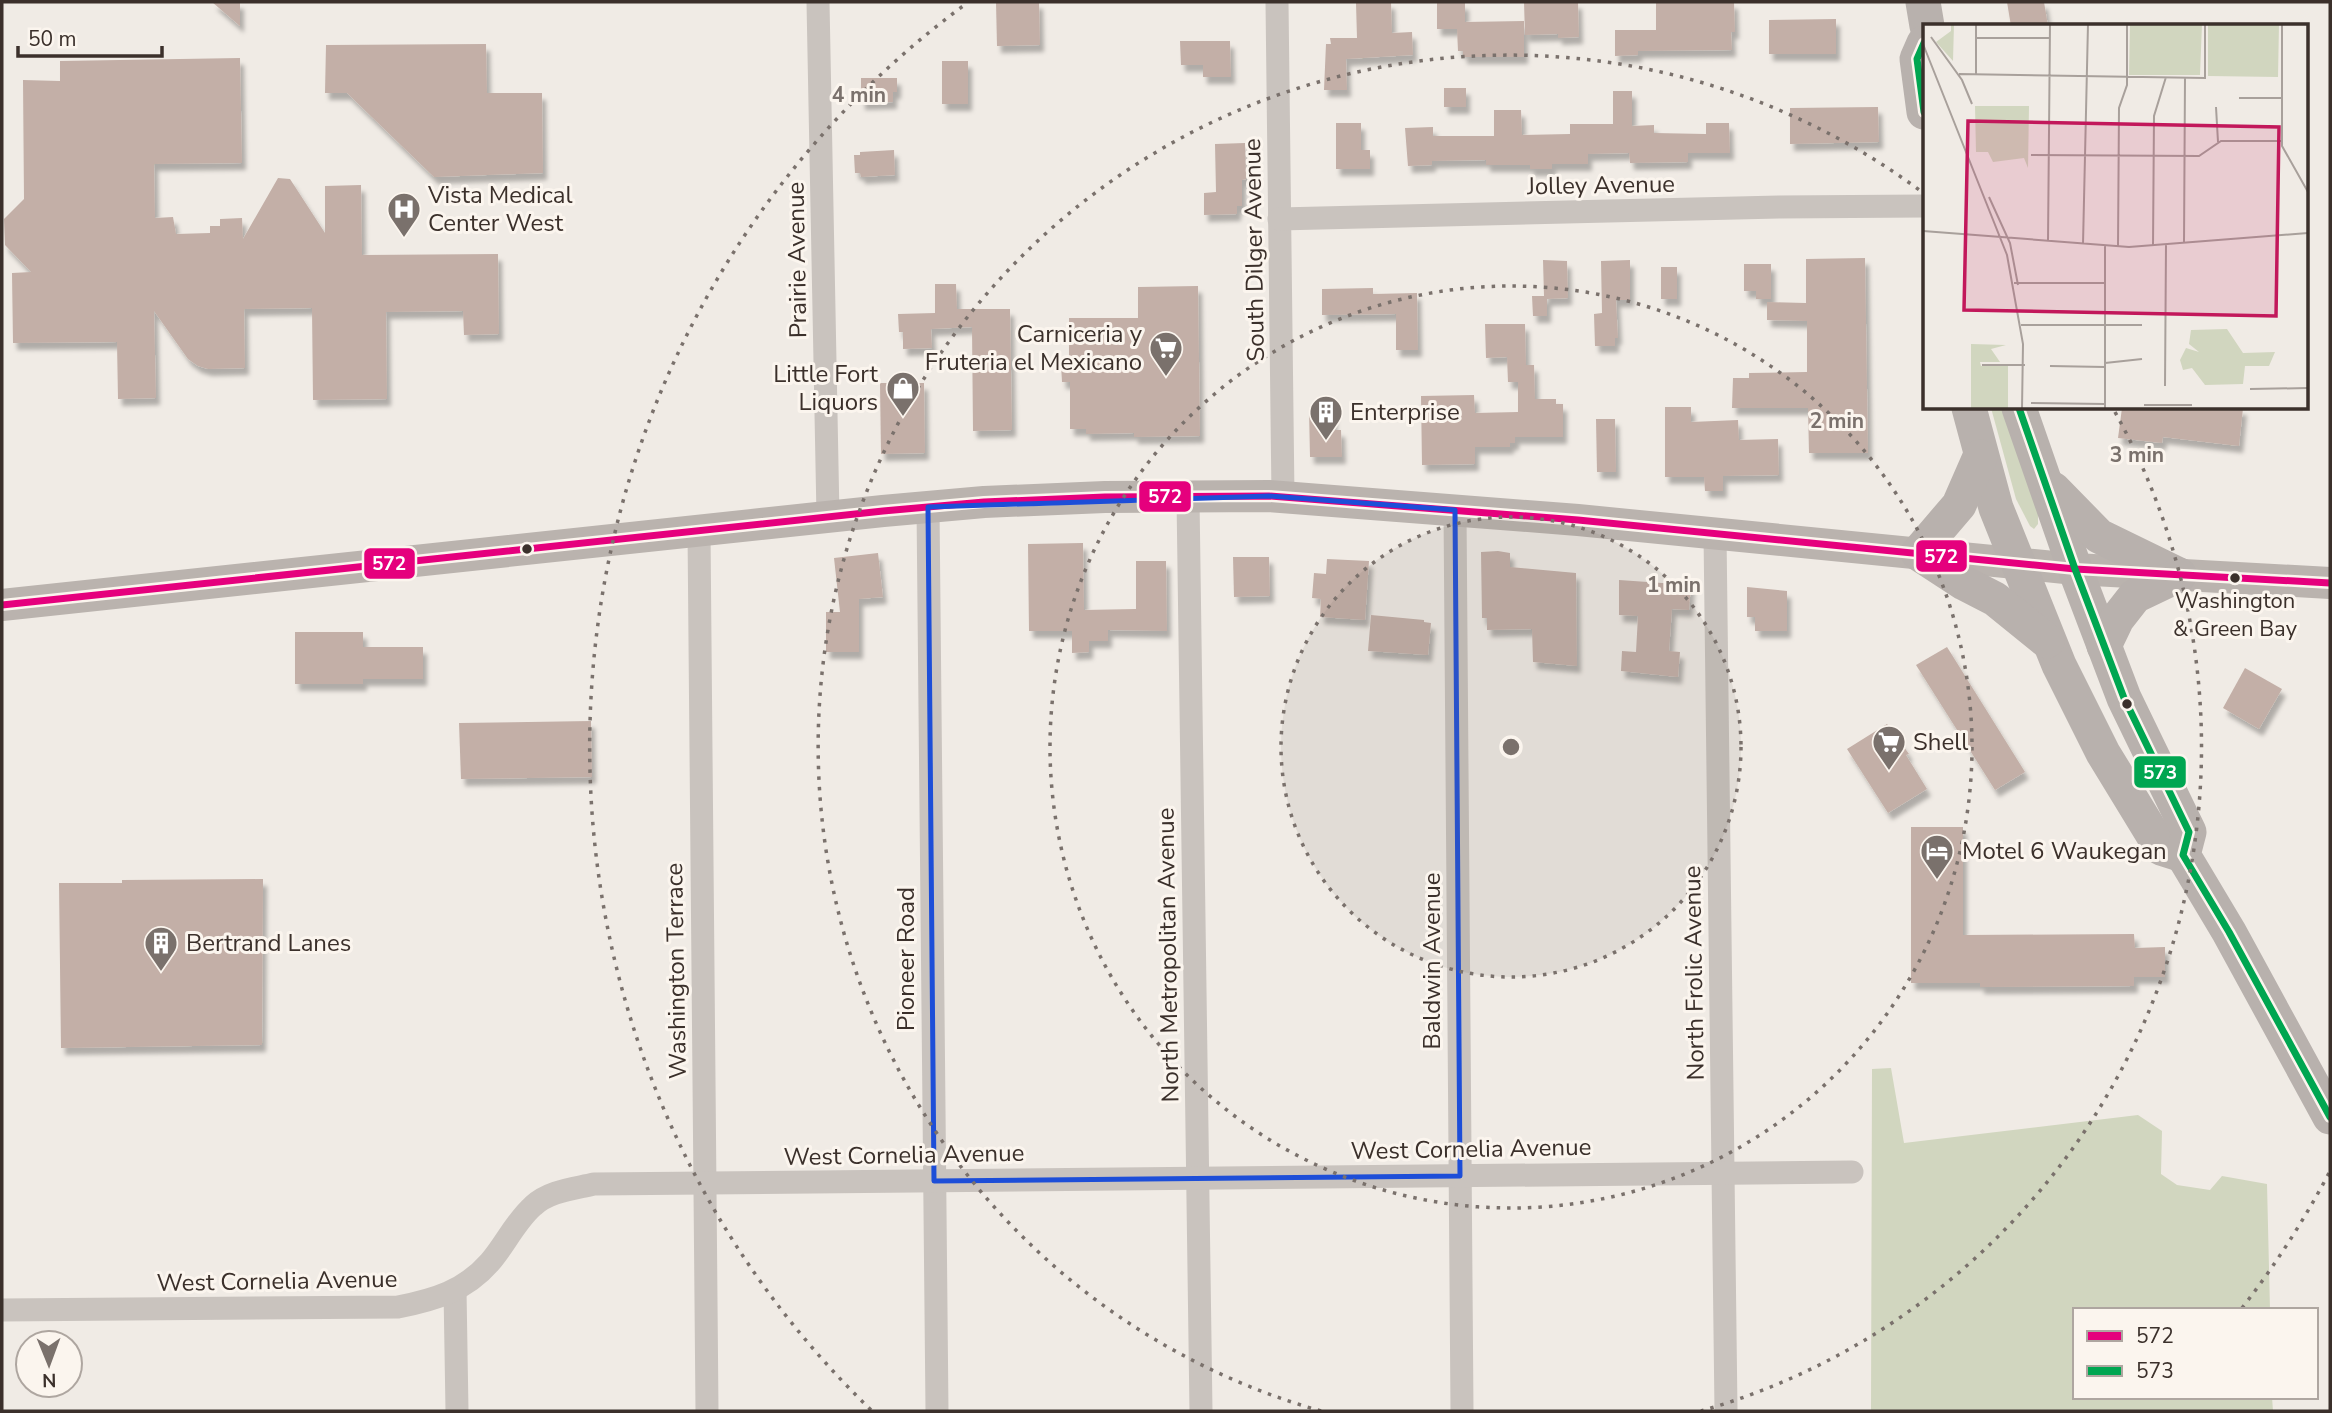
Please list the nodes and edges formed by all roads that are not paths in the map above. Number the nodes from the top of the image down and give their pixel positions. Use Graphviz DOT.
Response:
graph roads {
  1 [pos="818,2"];
  2 [pos="1277,2"];
  3 [pos="1923,2"];
  4 [pos="1927,24"];
  5 [pos="1923,45"];
  6 [pos="1923,104"];
  7 [pos="1923,206"];
  8 [pos="1279,219"];
  9 [pos="1969,410"];
  10 [pos="2020,410"];
  11 [pos="1980,457"];
  12 [pos="2043,477"];
  13 [pos="1283,497"];
  14 [pos="1188,498"];
  15 [pos="928,507"];
  16 [pos="1455,510"];
  17 [pos="828,516"];
  18 [pos="699,531"];
  19 [pos="1715,534"];
  20 [pos="1918,553"];
  21 [pos="2018,563"];
  22 [pos="2075,569"];
  23 [pos="2179,575"];
  24 [pos="2330,583"];
  25 [pos="2,605"];
  26 [pos="2051,644"];
  27 [pos="2104,646"];
  28 [pos="2183,855"];
  29 [pos="2330,1117"];
  30 [pos="1852,1172"];
  31 [pos="1723,1173"];
  32 [pos="1460,1176"];
  33 [pos="1198,1178"];
  34 [pos="934,1181"];
  35 [pos="705,1183"];
  36 [pos="455,1290"];
  37 [pos="2,1310"];
  38 [pos="457,1411"];
  39 [pos="706,1411"];
  40 [pos="937,1411"];
  41 [pos="1201,1411"];
  42 [pos="1462,1411"];
  43 [pos="1726,1411"];
  1 -- 17 [label="street, Prairie Avenue"];
  2 -- 8 [label="street, South Dilger Avenue"];
  3 -- 4 [label="main road"];
  5 -- 6 [label="main road"];
  7 -- 8 [label="street, Jolley Avenue"];
  8 -- 13 [label="street, South Dilger Avenue"];
  9 -- 11 [label="main road"];
  10 -- 12 [label="main road"];
  11 -- 20 [label="main road"];
  11 -- 21 [label="main road"];
  12 -- 22 [label="main road"];
  12 -- 23 [label="main road"];
  13 -- 14 [label="main road"];
  13 -- 16 [label="main road"];
  14 -- 15 [label="main road"];
  14 -- 33 [label="street, North Metropolitan Avenue"];
  15 -- 17 [label="main road"];
  15 -- 34 [label="street, Pioneer Road"];
  16 -- 19 [label="main road"];
  16 -- 32 [label="street, Baldwin Avenue"];
  17 -- 18 [label="main road"];
  18 -- 25 [label="main road"];
  18 -- 35 [label="street, Washington Terrace"];
  19 -- 20 [label="main road"];
  19 -- 31 [label="street, North Frolic Avenue"];
  20 -- 21 [label="main road"];
  20 -- 26 [label="main road"];
  21 -- 22 [label="main road"];
  21 -- 26 [label="main road"];
  22 -- 23 [label="main road"];
  22 -- 27 [label="main road"];
  23 -- 24 [label="main road"];
  23 -- 27 [label="main road"];
  26 -- 28 [label="main road"];
  27 -- 28 [label="main road"];
  28 -- 29 [label="main road"];
  30 -- 31 [label="street, West Cornelia Avenue"];
  31 -- 32 [label="street, West Cornelia Avenue"];
  31 -- 43 [label="street, North Frolic Avenue"];
  32 -- 33 [label="street, West Cornelia Avenue"];
  32 -- 42 [label="street, Baldwin Avenue"];
  33 -- 34 [label="street, West Cornelia Avenue"];
  33 -- 41 [label="street, North Metropolitan Avenue"];
  34 -- 35 [label="street, West Cornelia Avenue"];
  34 -- 40 [label="street, Pioneer Road"];
  35 -- 36 [label="street, West Cornelia Avenue"];
  35 -- 39 [label="street, Washington Terrace"];
  36 -- 37 [label="street, West Cornelia Avenue"];
  36 -- 38 [label="street"];
}
